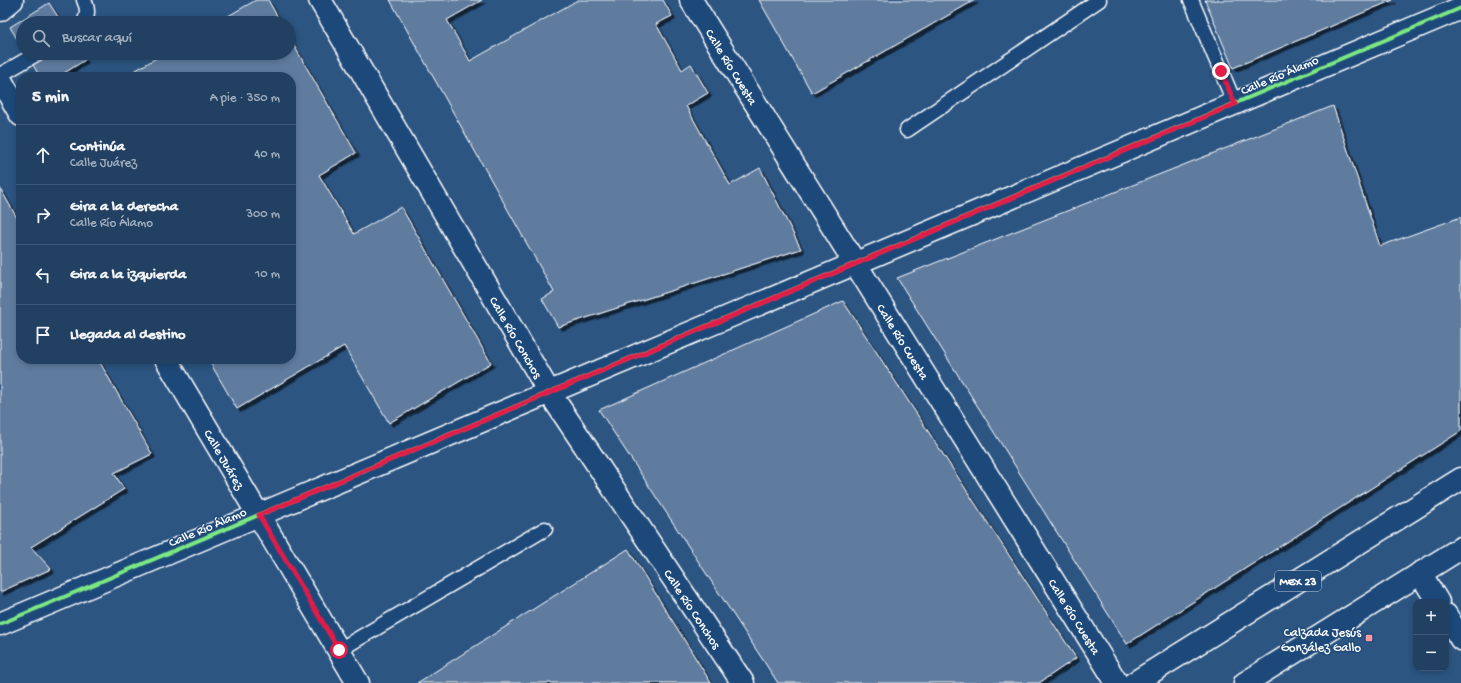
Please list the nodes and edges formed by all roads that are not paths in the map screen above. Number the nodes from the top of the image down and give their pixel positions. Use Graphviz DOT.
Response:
graph roads {
  1 [pos="12,0"];
  2 [pos="84,0"];
  3 [pos="320,0"];
  4 [pos="692,0"];
  5 [pos="1098,0"];
  6 [pos="1191,0"];
  7 [pos="1461,8"];
  8 [pos="0,10"];
  9 [pos="88,16"];
  10 [pos="26,60"];
  11 [pos="0,75"];
  12 [pos="0,79"];
  13 [pos="1235,104"];
  14 [pos="16,106"];
  15 [pos="908,130"];
  16 [pos="855,263"];
  17 [pos="169,364"];
  18 [pos="549,392"];
  19 [pos="1461,479"];
  20 [pos="259,515"];
  21 [pos="545,528"];
  22 [pos="1461,548"];
  23 [pos="1420,574"];
  24 [pos="1436,599"];
  25 [pos="1449,620"];
  26 [pos="0,624"];
  27 [pos="1461,639"];
  28 [pos="339,650"];
  29 [pos="358,683"];
  30 [pos="743,683"];
  31 [pos="1117,683"];
  32 [pos="1134,683"];
  33 [pos="1245,683"];
  1 -- 8 [label="street"];
  2 -- 9 [label="lane"];
  3 -- 18 [label="street, Calle Río Conchos"];
  4 -- 16 [label="street, Calle Río Cuesta"];
  5 -- 15 [label="lane"];
  6 -- 13 [label="lane"];
  7 -- 13 [label="street, Calle Río Álamo"];
  10 -- 11 [label="lane"];
  12 -- 14 [label="street"];
  13 -- 16 [label="street, Calle Río Álamo"];
  16 -- 18 [label="street, Calle Río Álamo"];
  16 -- 31 [label="street, Calle Río Cuesta"];
  17 -- 20 [label="street, Calle Juárez"];
  18 -- 20 [label="street, Calle Río Álamo"];
  18 -- 30 [label="street, Calle Río Conchos"];
  19 -- 32 [label="street, MEX 23"];
  20 -- 26 [label="street, Calle Río Álamo"];
  20 -- 28 [label="street, Calle Juárez"];
  21 -- 28 [label="lane"];
  22 -- 23 [label="street"];
  23 -- 24 [label="street"];
  23 -- 33 [label="street"];
  25 -- 27 [label="street"];
  28 -- 29 [label="street, Calle Juárez"];
}
